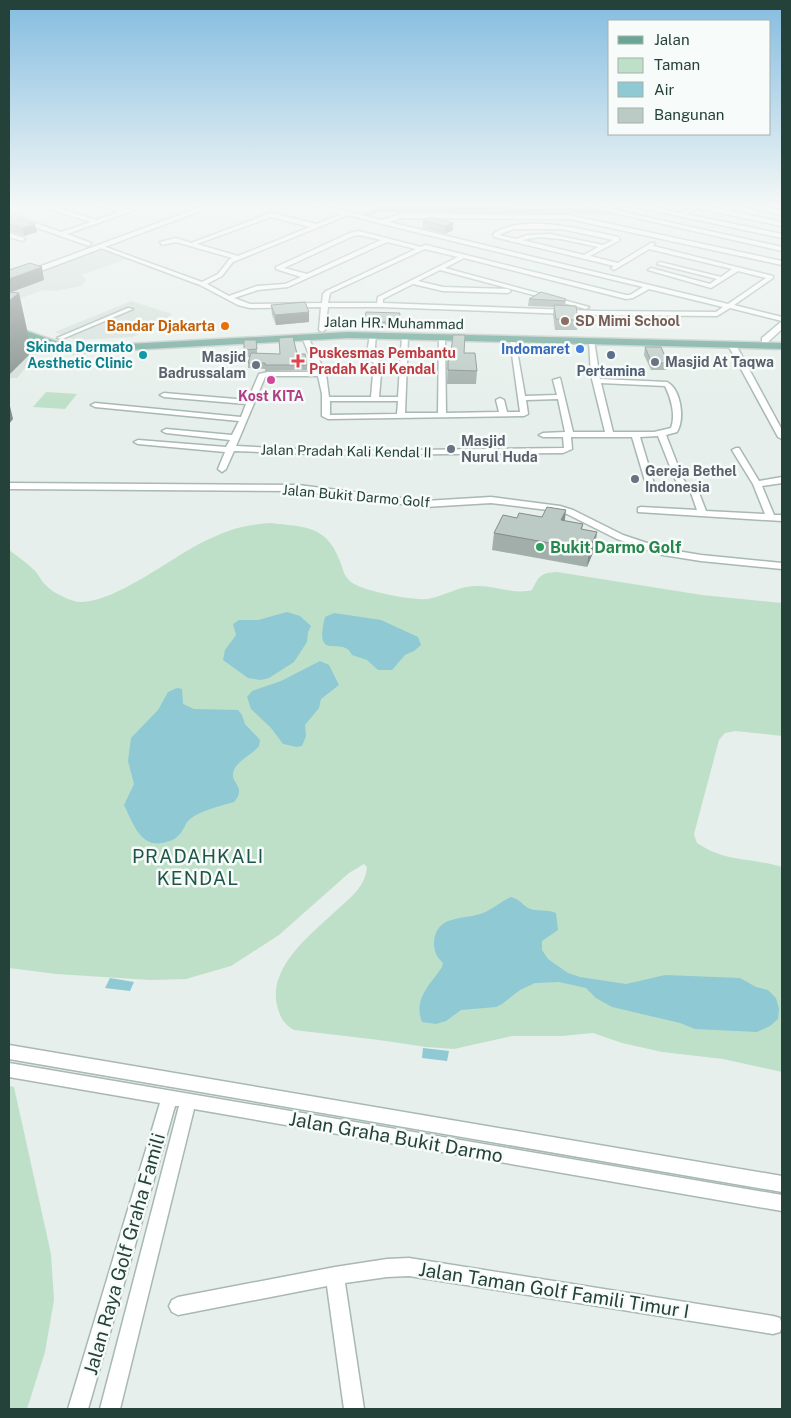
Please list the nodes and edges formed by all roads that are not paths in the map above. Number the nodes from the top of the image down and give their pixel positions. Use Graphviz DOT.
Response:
graph roads {
  1 [pos="40,270"];
  2 [pos="164,270"];
  3 [pos="223,270"];
  4 [pos="286,270"];
  5 [pos="319,270"];
  6 [pos="376,270"];
  7 [pos="434,270"];
  8 [pos="446,270"];
  9 [pos="516,270"];
  10 [pos="582,270"];
  11 [pos="610,270"];
  12 [pos="652,270"];
  13 [pos="688,270"];
  14 [pos="735,270"];
  15 [pos="747,270"];
  16 [pos="602,275"];
  17 [pos="306,276"];
  18 [pos="723,278"];
  19 [pos="9,282"];
  20 [pos="412,282"];
  21 [pos="202,284"];
  22 [pos="649,286"];
  23 [pos="517,289"];
  24 [pos="228,298"];
  25 [pos="326,305"];
  26 [pos="380,305"];
  27 [pos="731,306"];
  28 [pos="130,309"];
  29 [pos="598,313"];
  30 [pos="782,319"];
  31 [pos="9,320"];
  32 [pos="782,324"];
  33 [pos="9,328"];
  34 [pos="322,330"];
  35 [pos="373,335"];
  36 [pos="274,336"];
  37 [pos="405,336"];
  38 [pos="305,337"];
  39 [pos="442,337"];
  40 [pos="541,337"];
  41 [pos="518,338"];
  42 [pos="764,340"];
  43 [pos="782,340"];
  44 [pos="670,341"];
  45 [pos="59,342"];
  46 [pos="592,342"];
  47 [pos="732,345"];
  48 [pos="9,346"];
  49 [pos="782,346"];
  50 [pos="322,374"];
  51 [pos="557,380"];
  52 [pos="597,381"];
  53 [pos="164,395"];
  54 [pos="562,397"];
  55 [pos="521,398"];
  56 [pos="327,399"];
  57 [pos="375,399"];
  58 [pos="402,400"];
  59 [pos="500,400"];
  60 [pos="249,402"];
  61 [pos="95,405"];
  62 [pos="442,415"];
  63 [pos="504,415"];
  64 [pos="401,416"];
  65 [pos="242,419"];
  66 [pos="166,431"];
  67 [pos="661,433"];
  68 [pos="610,434"];
  69 [pos="635,434"];
  70 [pos="543,435"];
  71 [pos="569,435"];
  72 [pos="782,437"];
  73 [pos="234,438"];
  74 [pos="138,442"];
  75 [pos="230,449"];
  76 [pos="736,450"];
  77 [pos="222,469"];
  78 [pos="782,480"];
  79 [pos="650,484"];
  80 [pos="757,484"];
  81 [pos="9,486"];
  82 [pos="9,491"];
  83 [pos="641,510"];
  84 [pos="702,513"];
  85 [pos="771,518"];
  86 [pos="782,518"];
  87 [pos="782,566"];
  88 [pos="782,572"];
  89 [pos="9,1052"];
  90 [pos="9,1070"];
  91 [pos="169,1098"];
  92 [pos="188,1101"];
  93 [pos="782,1184"];
  94 [pos="782,1203"];
  95 [pos="335,1276"];
  96 [pos="178,1306"];
  97 [pos="774,1325"];
  98 [pos="78,1409"];
  99 [pos="110,1409"];
  100 [pos="354,1409"];
  1 -- 19 [label="street"];
  2 -- 21 [label="street"];
  3 -- 21 [label="street"];
  4 -- 17 [label="street"];
  5 -- 17 [label="street"];
  6 -- 25 [label="street"];
  7 -- 20 [label="street"];
  8 -- 23 [label="street"];
  9 -- 22 [label="street"];
  10 -- 16 [label="street"];
  11 -- 16 [label="street"];
  12 -- 18 [label="street"];
  13 -- 18 [label="street"];
  14 -- 18 [label="street"];
  15 -- 27 [label="street"];
  16 -- 22 [label="street"];
  17 -- 24 [label="street"];
  20 -- 23 [label="street"];
  20 -- 26 [label="street"];
  21 -- 24 [label="street"];
  22 -- 27 [label="street"];
  23 -- 29 [label="street"];
  24 -- 25 [label="street"];
  25 -- 26 [label="street"];
  25 -- 34 [label="street"];
  26 -- 29 [label="street"];
  27 -- 29 [label="street"];
  27 -- 30 [label="street"];
  28 -- 45 [label="street"];
  31 -- 45 [label="main road, Jalan HR. Muhammad"];
  32 -- 42 [label="street"];
  33 -- 45 [label="main road, Jalan HR. Muhammad"];
  34 -- 36 [label="main road, Jalan HR. Muhammad"];
  34 -- 41 [label="main road, Jalan HR. Muhammad"];
  35 -- 37 [label="main road, Jalan HR. Muhammad"];
  35 -- 38 [label="main road, Jalan HR. Muhammad"];
  35 -- 57 [label="street"];
  36 -- 38 [label="main road, Jalan HR. Muhammad"];
  36 -- 45 [label="main road, Jalan HR. Muhammad"];
  37 -- 39 [label="main road, Jalan HR. Muhammad"];
  37 -- 58 [label="street"];
  38 -- 50 [label="street"];
  39 -- 41 [label="main road, Jalan HR. Muhammad"];
  39 -- 62 [label="street"];
  40 -- 41 [label="main road, Jalan HR. Muhammad"];
  40 -- 44 [label="main road, Jalan HR. Muhammad"];
  40 -- 46 [label="main road, Jalan HR. Muhammad"];
  41 -- 55 [label="street"];
  42 -- 43 [label="main road, Jalan HR. Muhammad"];
  42 -- 44 [label="main road, Jalan HR. Muhammad"];
  44 -- 46 [label="main road, Jalan HR. Muhammad"];
  44 -- 47 [label="main road, Jalan HR. Muhammad"];
  45 -- 48 [label="street"];
  46 -- 52 [label="street"];
  47 -- 49 [label="main road, Jalan HR. Muhammad"];
  47 -- 72 [label="street"];
  50 -- 56 [label="street"];
  50 -- 60 [label="street"];
  51 -- 54 [label="street"];
  52 -- 67 [label="street"];
  52 -- 68 [label="street"];
  53 -- 60 [label="street"];
  54 -- 55 [label="street"];
  54 -- 71 [label="street"];
  55 -- 63 [label="street"];
  56 -- 57 [label="street"];
  56 -- 64 [label="street"];
  57 -- 58 [label="street"];
  58 -- 64 [label="street"];
  59 -- 63 [label="street"];
  60 -- 65 [label="street"];
  61 -- 65 [label="street"];
  62 -- 63 [label="street"];
  62 -- 64 [label="street"];
  65 -- 73 [label="street"];
  66 -- 73 [label="street"];
  67 -- 69 [label="street"];
  67 -- 84 [label="street"];
  68 -- 69 [label="street"];
  68 -- 71 [label="street"];
  69 -- 79 [label="street"];
  70 -- 71 [label="street"];
  71 -- 75 [label="street, Jalan Pradah Kali Kendal II"];
  73 -- 75 [label="street"];
  74 -- 75 [label="street"];
  75 -- 77 [label="street"];
  76 -- 80 [label="street"];
  78 -- 80 [label="street"];
  80 -- 85 [label="street"];
  81 -- 87 [label="street, Jalan Bukit Darmo Golf"];
  82 -- 88 [label="street, Jalan Bukit Darmo Golf"];
  83 -- 84 [label="street"];
  84 -- 85 [label="street"];
  85 -- 86 [label="street"];
  89 -- 93 [label="street, Jalan Graha Bukit Darmo"];
  90 -- 91 [label="street, Jalan Graha Bukit Darmo"];
  91 -- 92 [label="street, Jalan Graha Bukit Darmo"];
  91 -- 98 [label="street, Jalan Raya Golf Graha Famili"];
  92 -- 94 [label="street, Jalan Graha Bukit Darmo"];
  92 -- 99 [label="street, Jalan Raya Golf Graha Famili"];
  95 -- 96 [label="street, Jalan Taman Golf Famili Timur I"];
  95 -- 97 [label="street, Jalan Taman Golf Famili Timur I"];
  95 -- 100 [label="street"];
}
